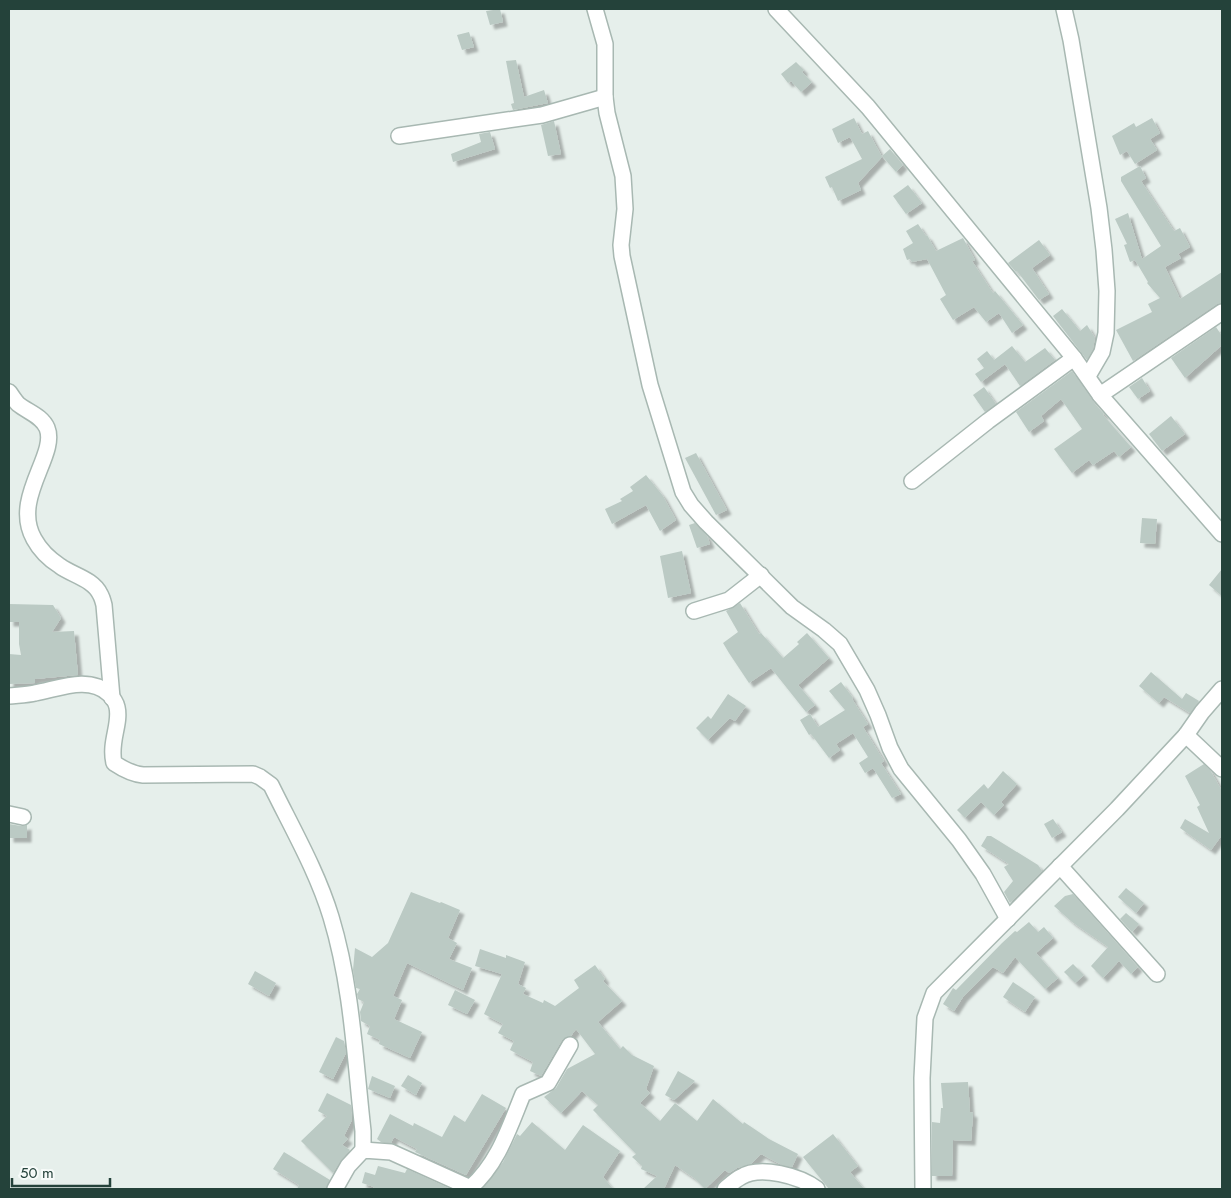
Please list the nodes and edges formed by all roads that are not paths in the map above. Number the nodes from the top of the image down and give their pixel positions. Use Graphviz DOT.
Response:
graph roads {
  1 [pos="595,9"];
  2 [pos="776,9"];
  3 [pos="1064,9"];
  4 [pos="605,97"];
  5 [pos="399,136"];
  6 [pos="1222,312"];
  7 [pos="1074,358"];
  8 [pos="1088,376"];
  9 [pos="9,392"];
  10 [pos="1100,395"];
  11 [pos="912,481"];
  12 [pos="1222,534"];
  13 [pos="761,575"];
  14 [pos="694,611"];
  15 [pos="1222,690"];
  16 [pos="9,696"];
  17 [pos="112,698"];
  18 [pos="1186,735"];
  19 [pos="1222,769"];
  20 [pos="1060,866"];
  21 [pos="1008,920"];
  22 [pos="1157,974"];
  23 [pos="570,1045"];
  24 [pos="363,1150"];
  25 [pos="334,1189"];
  26 [pos="472,1189"];
  27 [pos="725,1189"];
  28 [pos="817,1189"];
  29 [pos="923,1189"];
  1 -- 4 [label="street"];
  2 -- 7 [label="street"];
  3 -- 8 [label="street"];
  4 -- 5 [label="street"];
  4 -- 13 [label="street"];
  6 -- 10 [label="street"];
  7 -- 8 [label="street"];
  7 -- 11 [label="street"];
  8 -- 10 [label="street"];
  9 -- 17 [label="street"];
  10 -- 12 [label="street"];
  13 -- 14 [label="street"];
  13 -- 21 [label="street"];
  15 -- 18 [label="street"];
  16 -- 17 [label="street"];
  17 -- 24 [label="street"];
  18 -- 19 [label="street"];
  18 -- 20 [label="street"];
  20 -- 21 [label="street"];
  20 -- 22 [label="street"];
  21 -- 29 [label="street"];
  23 -- 26 [label="street"];
  24 -- 25 [label="street"];
  24 -- 26 [label="street"];
  27 -- 28 [label="street"];
}
